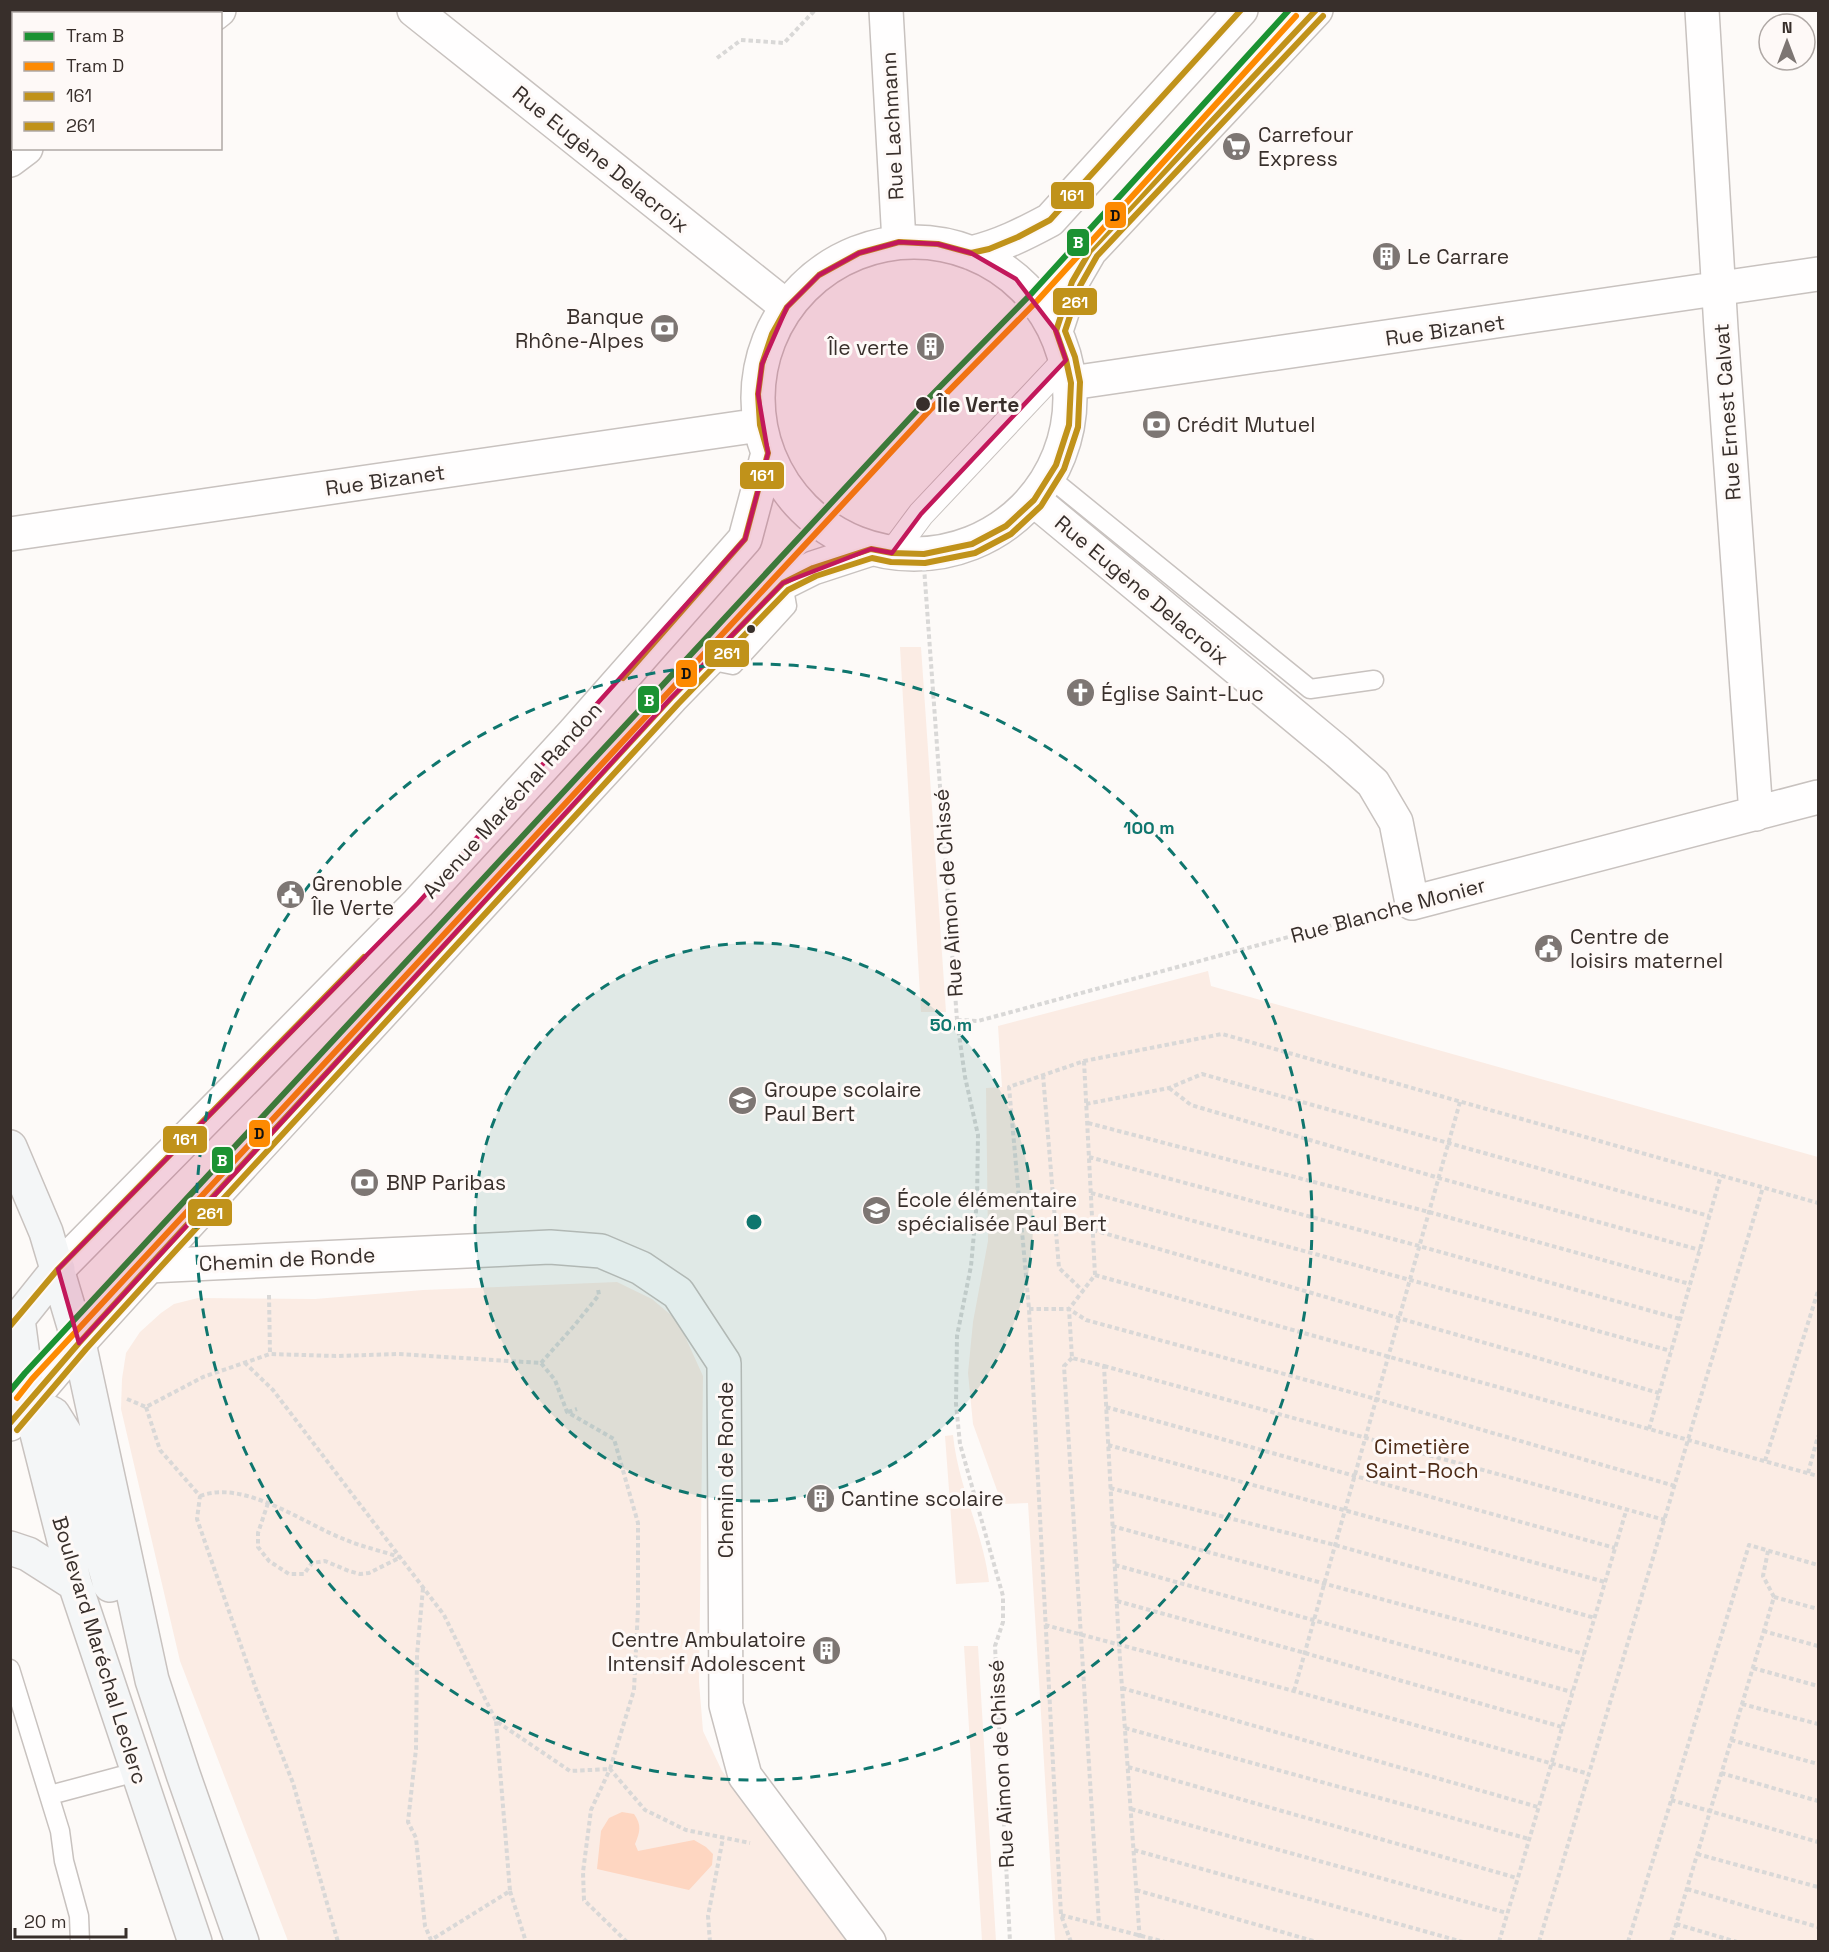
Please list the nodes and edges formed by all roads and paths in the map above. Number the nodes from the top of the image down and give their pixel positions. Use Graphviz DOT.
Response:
graph roads {
  1 [pos="414,10"];
  2 [pos="815,10"];
  3 [pos="886,10"];
  4 [pos="1241,10"];
  5 [pos="1316,10"];
  6 [pos="1702,10"];
  7 [pos="717,58"];
  8 [pos="23,150"];
  9 [pos="10,160"];
  10 [pos="900,242"];
  11 [pos="971,253"];
  12 [pos="1818,274"];
  13 [pos="1718,289"];
  14 [pos="787,307"];
  15 [pos="1064,358"];
  16 [pos="764,439"];
  17 [pos="1041,488"];
  18 [pos="10,534"];
  19 [pos="896,552"];
  20 [pos="1374,680"];
  21 [pos="1818,796"];
  22 [pos="1756,814"];
  23 [pos="1412,903"];
  24 [pos="957,1020"];
  25 [pos="1084,1061"];
  26 [pos="1043,1076"];
  27 [pos="1169,1088"];
  28 [pos="1460,1102"];
  29 [pos="1086,1104"];
  30 [pos="1087,1123"];
  31 [pos="1449,1143"];
  32 [pos="10,1147"];
  33 [pos="1089,1157"];
  34 [pos="1721,1175"];
  35 [pos="1439,1179"];
  36 [pos="1763,1186"];
  37 [pos="1091,1193"];
  38 [pos="1818,1203"];
  39 [pos="1429,1212"];
  40 [pos="1709,1216"];
  41 [pos="1093,1230"];
  42 [pos="1419,1245"];
  43 [pos="1700,1250"];
  44 [pos="601,1251"];
  45 [pos="268,1259"];
  46 [pos="149,1266"];
  47 [pos="58,1269"];
  48 [pos="1095,1275"];
  49 [pos="1410,1280"];
  50 [pos="1690,1284"];
  51 [pos="1083,1291"];
  52 [pos="1818,1291"];
  53 [pos="1069,1309"];
  54 [pos="1029,1310"];
  55 [pos="1399,1317"];
  56 [pos="1680,1319"];
  57 [pos="14,1323"];
  58 [pos="79,1343"];
  59 [pos="1671,1351"];
  60 [pos="270,1354"];
  61 [pos="1388,1357"];
  62 [pos="1071,1358"];
  63 [pos="244,1362"];
  64 [pos="541,1363"];
  65 [pos="1104,1366"];
  66 [pos="1659,1393"];
  67 [pos="118,1395"];
  68 [pos="1376,1399"];
  69 [pos="146,1407"];
  70 [pos="1106,1407"];
  71 [pos="17,1408"];
  72 [pos="577,1409"];
  73 [pos="567,1412"];
  74 [pos="1648,1429"];
  75 [pos="1818,1436"];
  76 [pos="1365,1437"];
  77 [pos="1688,1440"];
  78 [pos="1108,1445"];
  79 [pos="1765,1461"];
  80 [pos="1808,1473"];
  81 [pos="1354,1475"];
  82 [pos="1818,1476"];
  83 [pos="1675,1486"];
  84 [pos="1110,1488"];
  85 [pos="200,1496"];
  86 [pos="268,1503"];
  87 [pos="1344,1511"];
  88 [pos="1626,1511"];
  89 [pos="1665,1520"];
  90 [pos="1112,1526"];
  91 [pos="1335,1545"];
  92 [pos="10,1548"];
  93 [pos="1615,1548"];
  94 [pos="1768,1551"];
  95 [pos="400,1557"];
  96 [pos="1114,1564"];
  97 [pos="1818,1565"];
  98 [pos="1324,1582"];
  99 [pos="1605,1582"];
  100 [pos="75,1584"];
  101 [pos="423,1587"];
  102 [pos="1774,1597"];
  103 [pos="1117,1601"];
  104 [pos="1818,1609"];
  105 [pos="1594,1618"];
  106 [pos="1314,1620"];
  107 [pos="1045,1625"];
  108 [pos="1764,1631"];
  109 [pos="1081,1635"];
  110 [pos="142,1640"];
  111 [pos="1119,1645"];
  112 [pos="1818,1646"];
  113 [pos="1305,1653"];
  114 [pos="1584,1654"];
  115 [pos="1752,1668"];
  116 [pos="10,1669"];
  117 [pos="1818,1686"];
  118 [pos="1122,1688"];
  119 [pos="1294,1691"];
  120 [pos="1572,1692"];
  121 [pos="1742,1704"];
  122 [pos="496,1721"];
  123 [pos="1818,1724"];
  124 [pos="1562,1727"];
  125 [pos="1125,1728"];
  126 [pos="1731,1740"];
  127 [pos="1551,1764"];
  128 [pos="1818,1764"];
  129 [pos="1128,1767"];
  130 [pos="610,1769"];
  131 [pos="136,1772"];
  132 [pos="1721,1773"];
  133 [pos="1589,1774"];
  134 [pos="50,1795"];
  135 [pos="1671,1800"];
  136 [pos="1818,1802"];
  137 [pos="1538,1807"];
  138 [pos="1131,1809"];
  139 [pos="1710,1811"];
  140 [pos="723,1838"];
  141 [pos="1529,1839"];
  142 [pos="793,1840"];
  143 [pos="1818,1842"];
  144 [pos="1134,1850"];
  145 [pos="1697,1854"];
  146 [pos="1517,1878"];
  147 [pos="1818,1887"];
  148 [pos="1687,1889"];
  149 [pos="1136,1890"];
  150 [pos="510,1891"];
  151 [pos="1507,1913"];
  152 [pos="1061,1915"];
  153 [pos="79,1916"];
  154 [pos="1099,1924"];
  155 [pos="1676,1924"];
  156 [pos="1818,1927"];
  157 [pos="1140,1934"];
  158 [pos="80,1941"];
  159 [pos="92,1941"];
  160 [pos="195,1941"];
  161 [pos="242,1941"];
  162 [pos="338,1941"];
  163 [pos="431,1941"];
  164 [pos="526,1941"];
  165 [pos="627,1941"];
  166 [pos="710,1941"];
  167 [pos="869,1941"];
  168 [pos="1010,1941"];
  169 [pos="1071,1941"];
  170 [pos="1140,1941"];
  171 [pos="1165,1941"];
  172 [pos="1317,1941"];
  173 [pos="1463,1941"];
  174 [pos="1498,1941"];
  175 [pos="1539,1941"];
  176 [pos="1628,1941"];
  177 [pos="1671,1941"];
  178 [pos="1737,1941"];
  1 -- 14 [label="street, Rue Eugène Delacroix"];
  2 -- 7 [label="path"];
  3 -- 10 [label="street, Rue Lachmann"];
  4 -- 11 [label="street"];
  5 -- 15 [label="street"];
  6 -- 13 [label="street, Rue Ernest Calvat"];
  8 -- 9 [label="street"];
  10 -- 11 [label="street"];
  10 -- 14 [label="street"];
  11 -- 15 [label="street"];
  12 -- 13 [label="street, Rue Bizanet"];
  13 -- 15 [label="street, Rue Bizanet"];
  13 -- 22 [label="street, Rue Ernest Calvat"];
  14 -- 16 [label="street"];
  15 -- 17 [label="street"];
  15 -- 19 [label="street"];
  16 -- 18 [label="street, Rue Bizanet"];
  16 -- 19 [label="street"];
  16 -- 47 [label="street, Avenue Maréchal Randon"];
  17 -- 19 [label="street"];
  17 -- 20 [label="lane"];
  17 -- 23 [label="street, Rue Eugène Delacroix"];
  19 -- 24 [label="path, Rue Aimon de Chissé"];
  19 -- 46 [label="street"];
  21 -- 22 [label="street, Rue Blanche Monier"];
  22 -- 23 [label="street, Rue Blanche Monier"];
  23 -- 24 [label="path, Rue Blanche Monier"];
  24 -- 168 [label="path, Rue Aimon de Chissé"];
  25 -- 26 [label="path"];
  25 -- 28 [label="path"];
  25 -- 29 [label="path"];
  26 -- 51 [label="path"];
  26 -- 54 [label="path"];
  27 -- 29 [label="path"];
  27 -- 31 [label="path"];
  27 -- 35 [label="path"];
  28 -- 31 [label="path"];
  28 -- 34 [label="path"];
  29 -- 30 [label="path"];
  30 -- 33 [label="path"];
  30 -- 39 [label="path"];
  31 -- 35 [label="path"];
  31 -- 40 [label="path"];
  32 -- 47 [label="main road, Boulevard Maréchal Leclerc"];
  33 -- 37 [label="path"];
  33 -- 42 [label="path"];
  34 -- 36 [label="path"];
  34 -- 40 [label="path"];
  35 -- 39 [label="path"];
  35 -- 43 [label="path"];
  36 -- 38 [label="path"];
  36 -- 77 [label="path"];
  37 -- 41 [label="path"];
  37 -- 49 [label="path"];
  39 -- 42 [label="path"];
  39 -- 50 [label="path"];
  40 -- 43 [label="path"];
  41 -- 48 [label="path"];
  41 -- 55 [label="path"];
  42 -- 49 [label="path"];
  42 -- 56 [label="path"];
  43 -- 50 [label="path"];
  44 -- 45 [label="street, Chemin de Ronde"];
  44 -- 64 [label="path"];
  44 -- 142 [label="street, Chemin de Ronde"];
  45 -- 46 [label="street, Chemin de Ronde"];
  45 -- 60 [label="path"];
  46 -- 58 [label="street"];
  47 -- 57 [label="main road, Avenue Maréchal Randon"];
  47 -- 58 [label="main road, Boulevard Maréchal Leclerc"];
  48 -- 51 [label="path"];
  48 -- 61 [label="path"];
  49 -- 55 [label="path"];
  49 -- 59 [label="path"];
  50 -- 56 [label="path"];
  51 -- 53 [label="path"];
  52 -- 79 [label="path"];
  53 -- 54 [label="path"];
  53 -- 62 [label="path"];
  53 -- 68 [label="path"];
  54 -- 107 [label="path"];
  55 -- 61 [label="path"];
  55 -- 66 [label="path"];
  56 -- 59 [label="path"];
  57 -- 71 [label="main road, Boulevard Maréchal Leclerc"];
  58 -- 71 [label="street"];
  58 -- 110 [label="main road, Boulevard Maréchal Leclerc"];
  59 -- 66 [label="path"];
  60 -- 63 [label="path"];
  60 -- 64 [label="path"];
  61 -- 68 [label="path"];
  61 -- 74 [label="path"];
  62 -- 65 [label="path"];
  62 -- 109 [label="path"];
  63 -- 69 [label="path"];
  63 -- 95 [label="path"];
  64 -- 73 [label="path"];
  65 -- 70 [label="path"];
  65 -- 76 [label="path"];
  66 -- 74 [label="path"];
  67 -- 69 [label="path"];
  68 -- 76 [label="path"];
  68 -- 83 [label="path"];
  69 -- 85 [label="path"];
  70 -- 78 [label="path"];
  70 -- 81 [label="path"];
  71 -- 100 [label="main road, Boulevard Maréchal Leclerc"];
  71 -- 110 [label="main road"];
  72 -- 73 [label="path"];
  73 -- 130 [label="path"];
  74 -- 77 [label="path"];
  75 -- 80 [label="path"];
  76 -- 81 [label="path"];
  76 -- 88 [label="path"];
  77 -- 79 [label="path"];
  77 -- 83 [label="path"];
  78 -- 84 [label="path"];
  78 -- 87 [label="path"];
  79 -- 80 [label="path"];
  80 -- 82 [label="path"];
  81 -- 87 [label="path"];
  81 -- 93 [label="path"];
  83 -- 89 [label="path"];
  84 -- 90 [label="path"];
  84 -- 91 [label="path"];
  85 -- 86 [label="path"];
  85 -- 162 [label="path"];
  86 -- 95 [label="path"];
  86 -- 95 [label="path"];
  87 -- 91 [label="path"];
  87 -- 99 [label="path"];
  88 -- 89 [label="path"];
  88 -- 93 [label="path"];
  89 -- 133 [label="path"];
  90 -- 96 [label="path"];
  90 -- 98 [label="path"];
  91 -- 98 [label="path"];
  91 -- 105 [label="path"];
  92 -- 100 [label="main road"];
  93 -- 99 [label="path"];
  94 -- 97 [label="path"];
  94 -- 102 [label="path"];
  94 -- 135 [label="path"];
  95 -- 101 [label="path"];
  96 -- 103 [label="path"];
  96 -- 106 [label="path"];
  98 -- 106 [label="path"];
  98 -- 114 [label="path"];
  99 -- 105 [label="path"];
  100 -- 131 [label="main road, Boulevard Maréchal Leclerc"];
  101 -- 122 [label="path"];
  101 -- 163 [label="path"];
  102 -- 104 [label="path"];
  102 -- 108 [label="path"];
  103 -- 111 [label="path"];
  103 -- 113 [label="path"];
  105 -- 114 [label="path"];
  106 -- 113 [label="path"];
  106 -- 120 [label="path"];
  107 -- 109 [label="path"];
  107 -- 152 [label="path"];
  108 -- 112 [label="path"];
  108 -- 115 [label="path"];
  109 -- 111 [label="path"];
  109 -- 154 [label="path"];
  110 -- 161 [label="main road, Boulevard Maréchal Leclerc"];
  111 -- 118 [label="path"];
  111 -- 119 [label="path"];
  113 -- 119 [label="path"];
  113 -- 124 [label="path"];
  114 -- 120 [label="path"];
  115 -- 117 [label="path"];
  115 -- 121 [label="path"];
  116 -- 134 [label="lane"];
  118 -- 125 [label="path"];
  118 -- 137 [label="path"];
  119 -- 127 [label="path"];
  120 -- 124 [label="path"];
  121 -- 123 [label="path"];
  121 -- 126 [label="path"];
  122 -- 130 [label="path"];
  122 -- 150 [label="path"];
  124 -- 127 [label="path"];
  125 -- 129 [label="path"];
  125 -- 141 [label="path"];
  126 -- 128 [label="path"];
  126 -- 132 [label="path"];
  127 -- 133 [label="path"];
  127 -- 137 [label="path"];
  129 -- 138 [label="path"];
  129 -- 146 [label="path"];
  130 -- 140 [label="path"];
  130 -- 165 [label="path"];
  131 -- 134 [label="lane"];
  131 -- 160 [label="main road, Boulevard Maréchal Leclerc"];
  132 -- 136 [label="path"];
  132 -- 139 [label="path"];
  133 -- 175 [label="path"];
  134 -- 153 [label="lane"];
  135 -- 139 [label="path"];
  135 -- 176 [label="path"];
  137 -- 141 [label="path"];
  138 -- 144 [label="path"];
  138 -- 151 [label="path"];
  139 -- 143 [label="path"];
  139 -- 145 [label="path"];
  140 -- 142 [label="path"];
  140 -- 166 [label="path"];
  141 -- 146 [label="path"];
  142 -- 167 [label="street, Chemin de Ronde"];
  144 -- 149 [label="path"];
  144 -- 173 [label="path"];
  145 -- 147 [label="path"];
  145 -- 148 [label="path"];
  146 -- 151 [label="path"];
  148 -- 155 [label="path"];
  148 -- 156 [label="path"];
  149 -- 157 [label="path"];
  149 -- 172 [label="path"];
  150 -- 163 [label="path"];
  150 -- 164 [label="path"];
  151 -- 174 [label="path"];
  152 -- 154 [label="path"];
  152 -- 169 [label="path"];
  153 -- 158 [label="lane"];
  153 -- 159 [label="lane"];
  154 -- 157 [label="path"];
  155 -- 177 [label="path"];
  155 -- 178 [label="path"];
  157 -- 170 [label="path"];
  157 -- 171 [label="path"];
}
